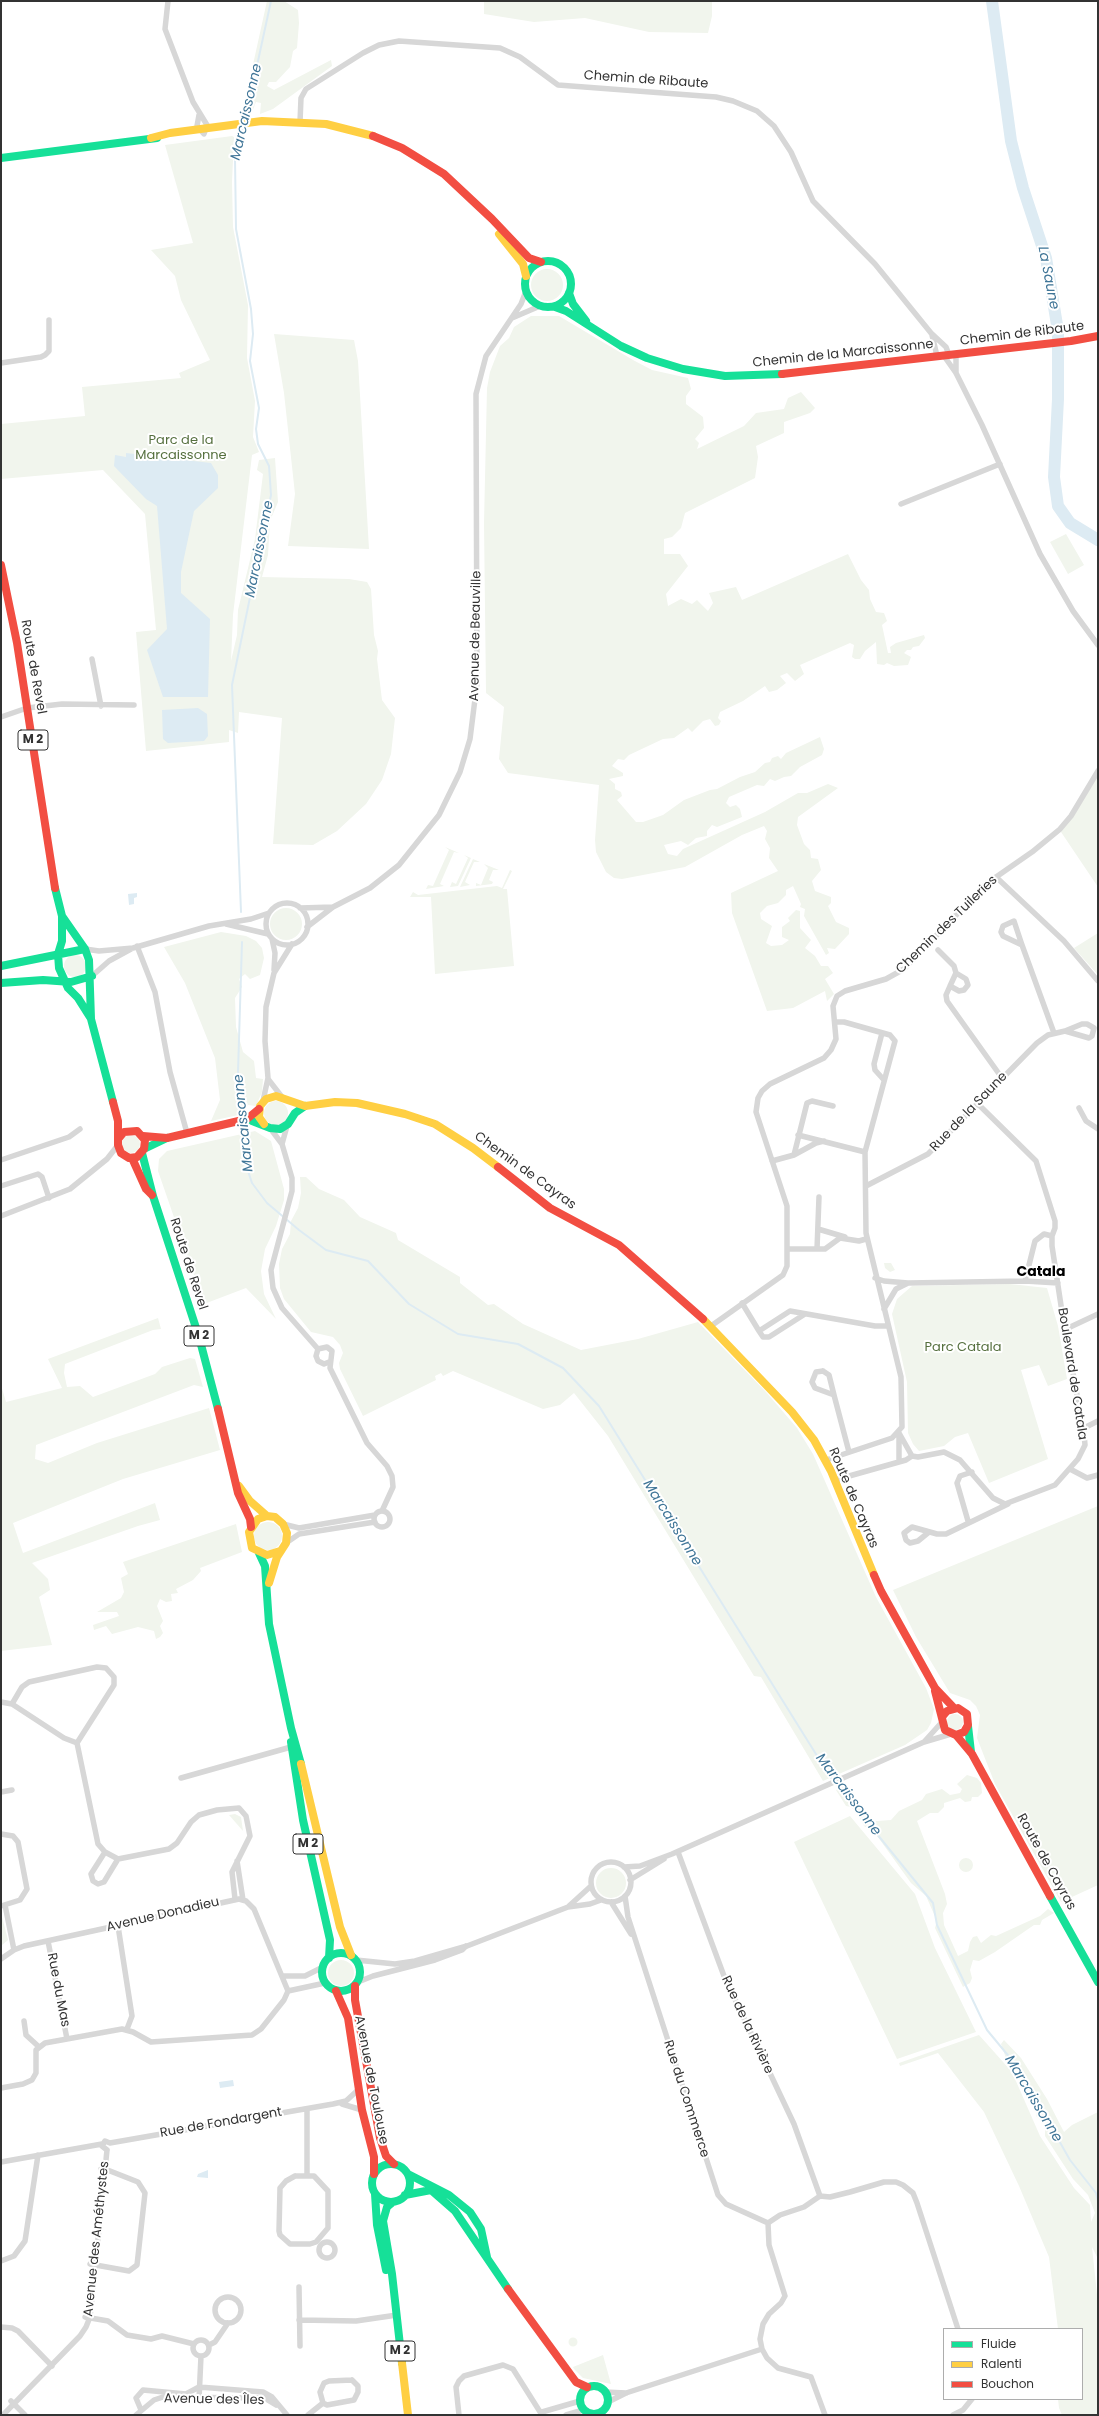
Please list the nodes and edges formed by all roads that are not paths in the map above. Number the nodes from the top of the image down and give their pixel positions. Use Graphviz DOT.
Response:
graph roads {
  1 [pos="168,1"];
  2 [pos="199,115"];
  3 [pos="300,122"];
  4 [pos="203,130"];
  5 [pos="1,158"];
  6 [pos="479,208"];
  7 [pos="541,262"];
  8 [pos="526,276"];
  9 [pos="526,291"];
  10 [pos="569,293"];
  11 [pos="540,306"];
  12 [pos="554,307"];
  13 [pos="512,318"];
  14 [pos="49,320"];
  15 [pos="588,324"];
  16 [pos="931,333"];
  17 [pos="1098,336"];
  18 [pos="947,355"];
  19 [pos="1,363"];
  20 [pos="956,372"];
  21 [pos="1000,464"];
  22 [pos="901,504"];
  23 [pos="1,565"];
  24 [pos="1098,645"];
  25 [pos="92,659"];
  26 [pos="134,705"];
  27 [pos="101,706"];
  28 [pos="27,708"];
  29 [pos="1,717"];
  30 [pos="1098,772"];
  31 [pos="996,877"];
  32 [pos="333,907"];
  33 [pos="300,908"];
  34 [pos="269,913"];
  35 [pos="62,916"];
  36 [pos="224,923"];
  37 [pos="307,927"];
  38 [pos="270,936"];
  39 [pos="292,944"];
  40 [pos="1022,944"];
  41 [pos="135,947"];
  42 [pos="85,949"];
  43 [pos="938,950"];
  44 [pos="58,954"];
  45 [pos="1,966"];
  46 [pos="274,973"];
  47 [pos="956,973"];
  48 [pos="92,976"];
  49 [pos="1098,981"];
  50 [pos="64,982"];
  51 [pos="1,983"];
  52 [pos="950,986"];
  53 [pos="92,1019"];
  54 [pos="835,1022"];
  55 [pos="1065,1032"];
  56 [pos="882,1033"];
  57 [pos="1054,1034"];
  58 [pos="268,1078"];
  59 [pos="1002,1078"];
  60 [pos="884,1080"];
  61 [pos="285,1099"];
  62 [pos="263,1101"];
  63 [pos="977,1103"];
  64 [pos="305,1106"];
  65 [pos="833,1106"];
  66 [pos="115,1108"];
  67 [pos="1079,1108"];
  68 [pos="259,1109"];
  69 [pos="246,1119"];
  70 [pos="290,1120"];
  71 [pos="267,1126"];
  72 [pos="80,1129"];
  73 [pos="1098,1129"];
  74 [pos="133,1130"];
  75 [pos="187,1133"];
  76 [pos="798,1135"];
  77 [pos="143,1136"];
  78 [pos="167,1138"];
  79 [pos="826,1141"];
  80 [pos="118,1142"];
  81 [pos="282,1144"];
  82 [pos="143,1151"];
  83 [pos="865,1152"];
  84 [pos="794,1155"];
  85 [pos="128,1157"];
  86 [pos="107,1159"];
  87 [pos="1,1160"];
  88 [pos="772,1161"];
  89 [pos="1,1186"];
  90 [pos="866,1186"];
  91 [pos="153,1196"];
  92 [pos="819,1197"];
  93 [pos="49,1198"];
  94 [pos="1,1216"];
  95 [pos="818,1229"];
  96 [pos="1052,1236"];
  97 [pos="846,1238"];
  98 [pos="866,1239"];
  99 [pos="788,1248"];
  100 [pos="817,1249"];
  101 [pos="875,1278"];
  102 [pos="1025,1281"];
  103 [pos="908,1283"];
  104 [pos="1058,1283"];
  105 [pos="742,1303"];
  106 [pos="884,1309"];
  107 [pos="805,1314"];
  108 [pos="1098,1314"];
  109 [pos="704,1320"];
  110 [pos="711,1326"];
  111 [pos="888,1326"];
  112 [pos="1066,1329"];
  113 [pos="759,1330"];
  114 [pos="318,1349"];
  115 [pos="330,1362"];
  116 [pos="834,1395"];
  117 [pos="1098,1421"];
  118 [pos="1084,1428"];
  119 [pos="899,1433"];
  120 [pos="849,1452"];
  121 [pos="912,1456"];
  122 [pos="826,1460"];
  123 [pos="899,1462"];
  124 [pos="1070,1469"];
  125 [pos="972,1472"];
  126 [pos="1098,1475"];
  127 [pos="236,1479"];
  128 [pos="835,1480"];
  129 [pos="1010,1504"];
  130 [pos="382,1511"];
  131 [pos="375,1515"];
  132 [pos="267,1516"];
  133 [pos="968,1521"];
  134 [pos="375,1522"];
  135 [pos="284,1524"];
  136 [pos="251,1527"];
  137 [pos="929,1532"];
  138 [pos="286,1542"];
  139 [pos="280,1551"];
  140 [pos="259,1553"];
  141 [pos="267,1588"];
  142 [pos="935,1688"];
  143 [pos="1,1702"];
  144 [pos="12,1704"];
  145 [pos="954,1708"];
  146 [pos="942,1720"];
  147 [pos="968,1725"];
  148 [pos="291,1728"];
  149 [pos="954,1735"];
  150 [pos="924,1742"];
  151 [pos="77,1743"];
  152 [pos="291,1747"];
  153 [pos="972,1754"];
  154 [pos="181,1778"];
  155 [pos="12,1790"];
  156 [pos="1,1792"];
  157 [pos="1,1834"];
  158 [pos="105,1852"];
  159 [pos="675,1853"];
  160 [pos="118,1859"];
  161 [pos="237,1861"];
  162 [pos="624,1867"];
  163 [pos="630,1880"];
  164 [pos="591,1886"];
  165 [pos="625,1896"];
  166 [pos="234,1899"];
  167 [pos="243,1900"];
  168 [pos="601,1900"];
  169 [pos="611,1902"];
  170 [pos="3,1905"];
  171 [pos="568,1907"];
  172 [pos="118,1926"];
  173 [pos="48,1941"];
  174 [pos="467,1946"];
  175 [pos="638,1947"];
  176 [pos="14,1950"];
  177 [pos="329,1958"];
  178 [pos="353,1958"];
  179 [pos="1,1959"];
  180 [pos="323,1967"];
  181 [pos="283,1976"];
  182 [pos="1098,1982"];
  183 [pos="325,1983"];
  184 [pos="357,1984"];
  185 [pos="288,1991"];
  186 [pos="336,1991"];
  187 [pos="24,2021"];
  188 [pos="127,2029"];
  189 [pos="67,2038"];
  190 [pos="38,2046"];
  191 [pos="1,2088"];
  192 [pos="359,2089"];
  193 [pos="333,2104"];
  194 [pos="307,2109"];
  195 [pos="362,2110"];
  196 [pos="110,2143"];
  197 [pos="102,2144"];
  198 [pos="107,2150"];
  199 [pos="38,2155"];
  200 [pos="1,2162"];
  201 [pos="394,2164"];
  202 [pos="103,2169"];
  203 [pos="374,2174"];
  204 [pos="408,2174"];
  205 [pos="307,2176"];
  206 [pos="375,2194"];
  207 [pos="405,2195"];
  208 [pos="820,2196"];
  209 [pos="393,2202"];
  210 [pos="768,2223"];
  211 [pos="323,2240"];
  212 [pos="310,2244"];
  213 [pos="319,2246"];
  214 [pos="488,2260"];
  215 [pos="1,2261"];
  216 [pos="92,2264"];
  217 [pos="299,2287"];
  218 [pos="392,2288"];
  219 [pos="397,2315"];
  220 [pos="87,2317"];
  221 [pos="299,2320"];
  222 [pos="228,2323"];
  223 [pos="1,2327"];
  224 [pos="958,2328"];
  225 [pos="194,2344"];
  226 [pos="209,2345"];
  227 [pos="300,2346"];
  228 [pos="762,2349"];
  229 [pos="201,2356"];
  230 [pos="52,2366"];
  231 [pos="198,2387"];
  232 [pos="605,2392"];
  233 [pos="626,2393"];
  234 [pos="583,2394"];
  235 [pos="199,2399"];
  236 [pos="971,2400"];
  237 [pos="608,2402"];
  238 [pos="13,2403"];
  239 [pos="323,2403"];
  240 [pos="583,2410"];
  241 [pos="138,2413"];
  242 [pos="604,2413"];
  243 [pos="542,2414"];
  244 [pos="3,2415"];
  245 [pos="25,2415"];
  246 [pos="287,2415"];
  247 [pos="308,2415"];
  248 [pos="408,2415"];
  249 [pos="459,2415"];
  250 [pos="566,2415"];
  251 [pos="595,2415"];
  252 [pos="825,2415"];
  253 [pos="954,2415"];
  1 -- 2 [label="street"];
  2 -- 4 [label="street"];
  2 -- 4 [label="street"];
  3 -- 4 [label="main road"];
  3 -- 6 [label="main road"];
  3 -- 16 [label="street, Chemin de Ribaute"];
  4 -- 5 [label="main road"];
  6 -- 7 [label="main road"];
  6 -- 8 [label="main road"];
  7 -- 8 [label="main road"];
  7 -- 10 [label="main road"];
  8 -- 9 [label="main road"];
  9 -- 11 [label="main road"];
  9 -- 13 [label="street, Avenue de Beauville"];
  10 -- 12 [label="main road"];
  10 -- 15 [label="main road, Chemin de la Marcaissonne"];
  11 -- 12 [label="main road"];
  11 -- 13 [label="street, Avenue de Beauville"];
  12 -- 15 [label="main road, Chemin de la Marcaissonne"];
  13 -- 32 [label="street, Avenue de Beauville"];
  14 -- 19 [label="street"];
  15 -- 18 [label="main road, Chemin de la Marcaissonne"];
  16 -- 18 [label="street, Chemin de Ribaute"];
  16 -- 18 [label="street, Chemin de Ribaute"];
  17 -- 18 [label="main road, Chemin de Ribaute"];
  18 -- 20 [label="street"];
  18 -- 20 [label="street"];
  20 -- 21 [label="street"];
  21 -- 22 [label="street"];
  21 -- 24 [label="street"];
  23 -- 28 [label="main road, Route de Revel / M 2"];
  25 -- 27 [label="street"];
  26 -- 27 [label="street"];
  27 -- 28 [label="street"];
  28 -- 29 [label="street"];
  28 -- 35 [label="main road, Route de Revel / M 2"];
  30 -- 31 [label="street, Chemin des Tuileries"];
  31 -- 49 [label="street"];
  31 -- 54 [label="street, Chemin des Tuileries"];
  32 -- 33 [label="street, Avenue de Beauville"];
  32 -- 37 [label="street, Avenue de Beauville"];
  33 -- 34 [label="street"];
  33 -- 37 [label="street"];
  34 -- 36 [label="street"];
  34 -- 38 [label="street"];
  35 -- 42 [label="main road, Route de Revel / M 2"];
  35 -- 44 [label="main road, Route de Revel / M 2"];
  36 -- 38 [label="street"];
  36 -- 41 [label="street"];
  37 -- 39 [label="street"];
  38 -- 39 [label="street"];
  38 -- 46 [label="street"];
  39 -- 46 [label="street"];
  40 -- 57 [label="street"];
  41 -- 42 [label="street"];
  41 -- 48 [label="street"];
  41 -- 75 [label="street"];
  42 -- 44 [label="main road"];
  42 -- 48 [label="main road, Route de Revel / M 2"];
  43 -- 47 [label="street"];
  44 -- 45 [label="main road"];
  44 -- 50 [label="main road, Route de Revel / M 2"];
  46 -- 58 [label="street"];
  47 -- 52 [label="street"];
  47 -- 52 [label="street"];
  48 -- 50 [label="main road"];
  48 -- 53 [label="main road, Route de Revel / M 2"];
  50 -- 51 [label="main road"];
  50 -- 53 [label="main road, Route de Revel / M 2"];
  52 -- 59 [label="street"];
  53 -- 66 [label="main road, Route de Revel / M 2"];
  54 -- 56 [label="street"];
  54 -- 88 [label="street, Chemin des Tuileries"];
  55 -- 55 [label="street, Rue de la Saune"];
  55 -- 57 [label="street, Rue de la Saune"];
  56 -- 60 [label="street"];
  56 -- 60 [label="street"];
  57 -- 59 [label="street, Rue de la Saune"];
  58 -- 61 [label="street"];
  58 -- 62 [label="street"];
  59 -- 63 [label="street, Rue de la Saune"];
  60 -- 83 [label="street"];
  61 -- 62 [label="main road, Chemin de Cayras"];
  61 -- 64 [label="main road, Chemin de Cayras"];
  61 -- 70 [label="main road"];
  62 -- 68 [label="main road"];
  63 -- 90 [label="street, Rue de la Saune"];
  63 -- 96 [label="street, Boulevard de Catala"];
  64 -- 70 [label="main road"];
  64 -- 109 [label="main road, Chemin de Cayras"];
  65 -- 76 [label="street"];
  66 -- 74 [label="main road, Route de Revel / M 2"];
  66 -- 80 [label="main road, Route de Revel / M 2"];
  67 -- 73 [label="street"];
  68 -- 69 [label="main road"];
  68 -- 71 [label="main road"];
  69 -- 71 [label="main road"];
  69 -- 75 [label="main road"];
  70 -- 71 [label="main road"];
  70 -- 81 [label="street"];
  71 -- 81 [label="street"];
  72 -- 87 [label="street"];
  74 -- 77 [label="main road, Route de Revel"];
  74 -- 80 [label="main road"];
  75 -- 78 [label="main road"];
  76 -- 79 [label="street"];
  76 -- 84 [label="street"];
  77 -- 78 [label="main road"];
  77 -- 82 [label="main road, Route de Revel"];
  78 -- 82 [label="main road"];
  79 -- 83 [label="street"];
  79 -- 84 [label="street"];
  80 -- 85 [label="main road, Route de Revel"];
  80 -- 86 [label="street"];
  81 -- 114 [label="street"];
  82 -- 85 [label="main road"];
  82 -- 91 [label="main road, Route de Revel / M 2"];
  83 -- 90 [label="street"];
  84 -- 88 [label="street"];
  85 -- 86 [label="street"];
  85 -- 91 [label="main road, Route de Revel / M 2"];
  86 -- 93 [label="street"];
  88 -- 99 [label="street, Chemin des Tuileries"];
  89 -- 93 [label="street"];
  90 -- 98 [label="street"];
  91 -- 127 [label="main road, Route de Revel / M 2"];
  92 -- 95 [label="street"];
  93 -- 94 [label="street"];
  95 -- 97 [label="street"];
  95 -- 100 [label="street"];
  96 -- 102 [label="street"];
  96 -- 104 [label="street, Boulevard de Catala"];
  97 -- 98 [label="street"];
  97 -- 100 [label="street"];
  98 -- 101 [label="street"];
  99 -- 100 [label="street"];
  99 -- 105 [label="street, Chemin des Tuileries"];
  101 -- 103 [label="street"];
  101 -- 106 [label="street"];
  102 -- 103 [label="street"];
  102 -- 104 [label="street"];
  103 -- 106 [label="street"];
  104 -- 112 [label="street, Boulevard de Catala"];
  105 -- 110 [label="street, Chemin des Tuileries"];
  105 -- 113 [label="street"];
  106 -- 111 [label="street"];
  107 -- 111 [label="street"];
  107 -- 113 [label="street"];
  107 -- 113 [label="street"];
  108 -- 112 [label="street"];
  109 -- 110 [label="main road, Route de Cayras"];
  110 -- 122 [label="main road, Route de Cayras"];
  111 -- 119 [label="street"];
  112 -- 118 [label="street, Boulevard de Catala"];
  114 -- 115 [label="street"];
  114 -- 115 [label="street"];
  115 -- 130 [label="street"];
  116 -- 116 [label="street"];
  116 -- 120 [label="street"];
  117 -- 118 [label="street"];
  118 -- 124 [label="street, Boulevard de Catala"];
  119 -- 120 [label="street"];
  119 -- 121 [label="street"];
  119 -- 123 [label="street"];
  120 -- 122 [label="street"];
  121 -- 123 [label="street"];
  121 -- 125 [label="street"];
  122 -- 128 [label="main road, Route de Cayras"];
  123 -- 128 [label="street"];
  124 -- 126 [label="street"];
  124 -- 129 [label="street, Boulevard de Catala"];
  125 -- 129 [label="street"];
  125 -- 133 [label="street"];
  127 -- 132 [label="main road, Route de Revel / M 2"];
  127 -- 136 [label="main road, Route de Revel / M 2"];
  128 -- 142 [label="main road, Route de Cayras"];
  129 -- 133 [label="street, Boulevard de Catala"];
  130 -- 131 [label="street"];
  130 -- 134 [label="street"];
  131 -- 134 [label="street"];
  131 -- 135 [label="street"];
  132 -- 135 [label="main road"];
  132 -- 136 [label="main road"];
  133 -- 137 [label="street, Boulevard de Catala"];
  134 -- 138 [label="street"];
  135 -- 138 [label="main road"];
  136 -- 140 [label="main road"];
  138 -- 139 [label="main road"];
  139 -- 140 [label="main road"];
  139 -- 141 [label="main road, M 2"];
  140 -- 141 [label="main road, M 2"];
  141 -- 148 [label="main road, M 2"];
  142 -- 145 [label="main road, Route de Cayras"];
  142 -- 146 [label="main road, Route de Cayras"];
  143 -- 144 [label="street"];
  144 -- 151 [label="street"];
  144 -- 151 [label="street"];
  145 -- 146 [label="main road"];
  145 -- 147 [label="main road, Route de Cayras"];
  146 -- 149 [label="main road, Route de Cayras"];
  146 -- 150 [label="street"];
  147 -- 149 [label="main road"];
  147 -- 153 [label="main road, Route de Cayras"];
  148 -- 152 [label="main road, M 2"];
  148 -- 178 [label="main road, M 2"];
  149 -- 150 [label="street"];
  149 -- 153 [label="main road, Route de Cayras"];
  150 -- 159 [label="street"];
  151 -- 158 [label="street"];
  152 -- 154 [label="street"];
  152 -- 177 [label="main road, M 2"];
  153 -- 182 [label="main road, Route de Cayras"];
  155 -- 156 [label="street"];
  157 -- 170 [label="street"];
  158 -- 160 [label="street"];
  158 -- 160 [label="street"];
  159 -- 162 [label="street"];
  159 -- 163 [label="street"];
  159 -- 208 [label="street, Rue de la Rivière"];
  160 -- 161 [label="street"];
  161 -- 166 [label="street"];
  161 -- 167 [label="street"];
  162 -- 163 [label="street"];
  162 -- 164 [label="street"];
  163 -- 165 [label="street"];
  164 -- 168 [label="street"];
  164 -- 171 [label="street"];
  165 -- 169 [label="street"];
  165 -- 175 [label="street, Rue du Commerce"];
  166 -- 167 [label="street, Avenue Donadieu"];
  166 -- 172 [label="street, Avenue Donadieu"];
  167 -- 181 [label="street"];
  168 -- 169 [label="street"];
  168 -- 171 [label="street"];
  169 -- 175 [label="street, Rue du Commerce"];
  170 -- 176 [label="street"];
  171 -- 174 [label="street"];
  172 -- 173 [label="street, Avenue Donadieu"];
  172 -- 188 [label="street"];
  173 -- 176 [label="street, Avenue Donadieu"];
  173 -- 189 [label="street, Rue du Mas"];
  174 -- 178 [label="street"];
  174 -- 184 [label="street"];
  175 -- 210 [label="street, Rue du Commerce"];
  176 -- 179 [label="street, Avenue Donadieu"];
  177 -- 178 [label="main road"];
  177 -- 180 [label="main road"];
  178 -- 184 [label="main road"];
  180 -- 181 [label="street"];
  180 -- 183 [label="main road"];
  181 -- 185 [label="street"];
  183 -- 185 [label="street"];
  183 -- 186 [label="main road"];
  184 -- 186 [label="main road"];
  184 -- 201 [label="main road, Avenue de Toulouse"];
  185 -- 188 [label="street"];
  186 -- 192 [label="main road, Avenue de Toulouse"];
  187 -- 190 [label="street"];
  188 -- 189 [label="street"];
  189 -- 190 [label="street"];
  190 -- 191 [label="street"];
  192 -- 193 [label="street, Rue de Fondargent"];
  192 -- 195 [label="main road, Avenue de Toulouse"];
  193 -- 194 [label="street, Rue de Fondargent"];
  193 -- 195 [label="street, Rue de Fondargent"];
  194 -- 196 [label="street, Rue de Fondargent"];
  194 -- 205 [label="street"];
  195 -- 203 [label="main road, Avenue de Toulouse"];
  196 -- 197 [label="street, Rue de Fondargent"];
  196 -- 198 [label="street"];
  197 -- 198 [label="street"];
  197 -- 199 [label="street, Rue de Fondargent"];
  198 -- 202 [label="street, Avenue des Améthystes"];
  199 -- 200 [label="street, Rue de Fondargent"];
  199 -- 215 [label="street"];
  201 -- 203 [label="main road"];
  201 -- 204 [label="main road"];
  202 -- 216 [label="street, Avenue des Améthystes"];
  202 -- 216 [label="street"];
  203 -- 206 [label="main road"];
  204 -- 207 [label="main road"];
  204 -- 214 [label="main road"];
  205 -- 211 [label="street"];
  205 -- 212 [label="street"];
  206 -- 209 [label="main road"];
  206 -- 218 [label="main road, M 2"];
  207 -- 209 [label="main road"];
  207 -- 214 [label="main road"];
  208 -- 210 [label="street"];
  208 -- 224 [label="street"];
  209 -- 218 [label="main road, M 2"];
  210 -- 228 [label="street"];
  211 -- 212 [label="street"];
  211 -- 213 [label="street"];
  211 -- 213 [label="street"];
  212 -- 213 [label="street"];
  214 -- 234 [label="main road"];
  216 -- 220 [label="street, Avenue des Améthystes"];
  217 -- 221 [label="street"];
  218 -- 219 [label="main road, M 2"];
  219 -- 221 [label="street"];
  219 -- 248 [label="main road, M 2"];
  220 -- 225 [label="street"];
  220 -- 230 [label="street, Avenue des Améthystes"];
  221 -- 227 [label="street"];
  222 -- 222 [label="street"];
  222 -- 226 [label="street"];
  223 -- 230 [label="street"];
  225 -- 226 [label="street"];
  225 -- 229 [label="street"];
  226 -- 229 [label="street"];
  228 -- 233 [label="street"];
  228 -- 252 [label="street"];
  229 -- 231 [label="street"];
  230 -- 238 [label="street, Avenue des Améthystes"];
  231 -- 235 [label="street"];
  231 -- 241 [label="street, Avenue des Îles"];
  231 -- 246 [label="street, Avenue des Îles"];
  232 -- 233 [label="street"];
  232 -- 234 [label="main road"];
  232 -- 237 [label="main road"];
  233 -- 237 [label="street"];
  234 -- 240 [label="main road"];
  234 -- 243 [label="street"];
  235 -- 241 [label="street, Avenue des Îles"];
  235 -- 246 [label="street, Avenue des Îles"];
  236 -- 253 [label="street"];
  237 -- 242 [label="main road"];
  238 -- 244 [label="street, Avenue des Améthystes"];
  238 -- 245 [label="street"];
  239 -- 239 [label="street"];
  239 -- 247 [label="street"];
  240 -- 250 [label="street"];
  240 -- 251 [label="main road"];
  242 -- 251 [label="main road"];
  243 -- 249 [label="street"];
}
